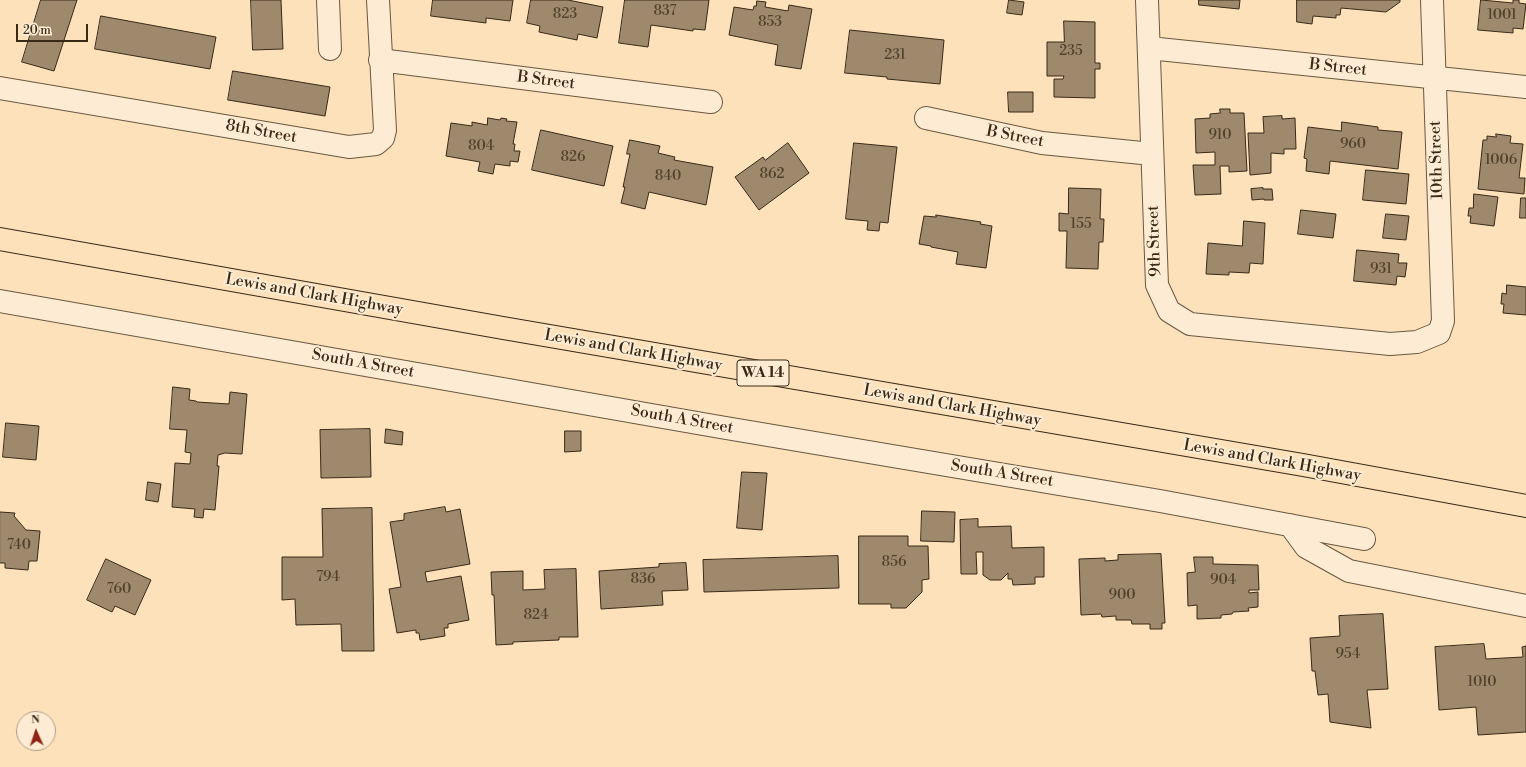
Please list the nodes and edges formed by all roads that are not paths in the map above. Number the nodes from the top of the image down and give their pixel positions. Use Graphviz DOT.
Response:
graph roads {
  1 [pos="328,0"];
  2 [pos="378,0"];
  3 [pos="1147,0"];
  4 [pos="1432,0"];
  5 [pos="1149,48"];
  6 [pos="330,49"];
  7 [pos="380,60"];
  8 [pos="1434,77"];
  9 [pos="1526,87"];
  10 [pos="0,88"];
  11 [pos="711,102"];
  12 [pos="926,118"];
  13 [pos="1152,154"];
  14 [pos="0,240"];
  15 [pos="0,301"];
  16 [pos="1443,321"];
  17 [pos="1526,506"];
  18 [pos="1290,525"];
  19 [pos="1364,539"];
  20 [pos="1526,606"];
  1 -- 6 [label="street"];
  2 -- 7 [label="street, 8th Street"];
  3 -- 5 [label="street, 9th Street"];
  4 -- 8 [label="street, 10th Street"];
  5 -- 8 [label="street, B Street"];
  5 -- 13 [label="street, 9th Street"];
  7 -- 10 [label="street, 8th Street"];
  7 -- 11 [label="street, B Street"];
  8 -- 9 [label="street, B Street"];
  8 -- 16 [label="street, 10th Street"];
  12 -- 13 [label="street, B Street"];
  13 -- 16 [label="street, 9th Street"];
  14 -- 17 [label="highway, Lewis and Clark Highway / WA 14"];
  15 -- 18 [label="street, South A Street"];
  18 -- 19 [label="street, South A Street"];
  18 -- 20 [label="street"];
}
